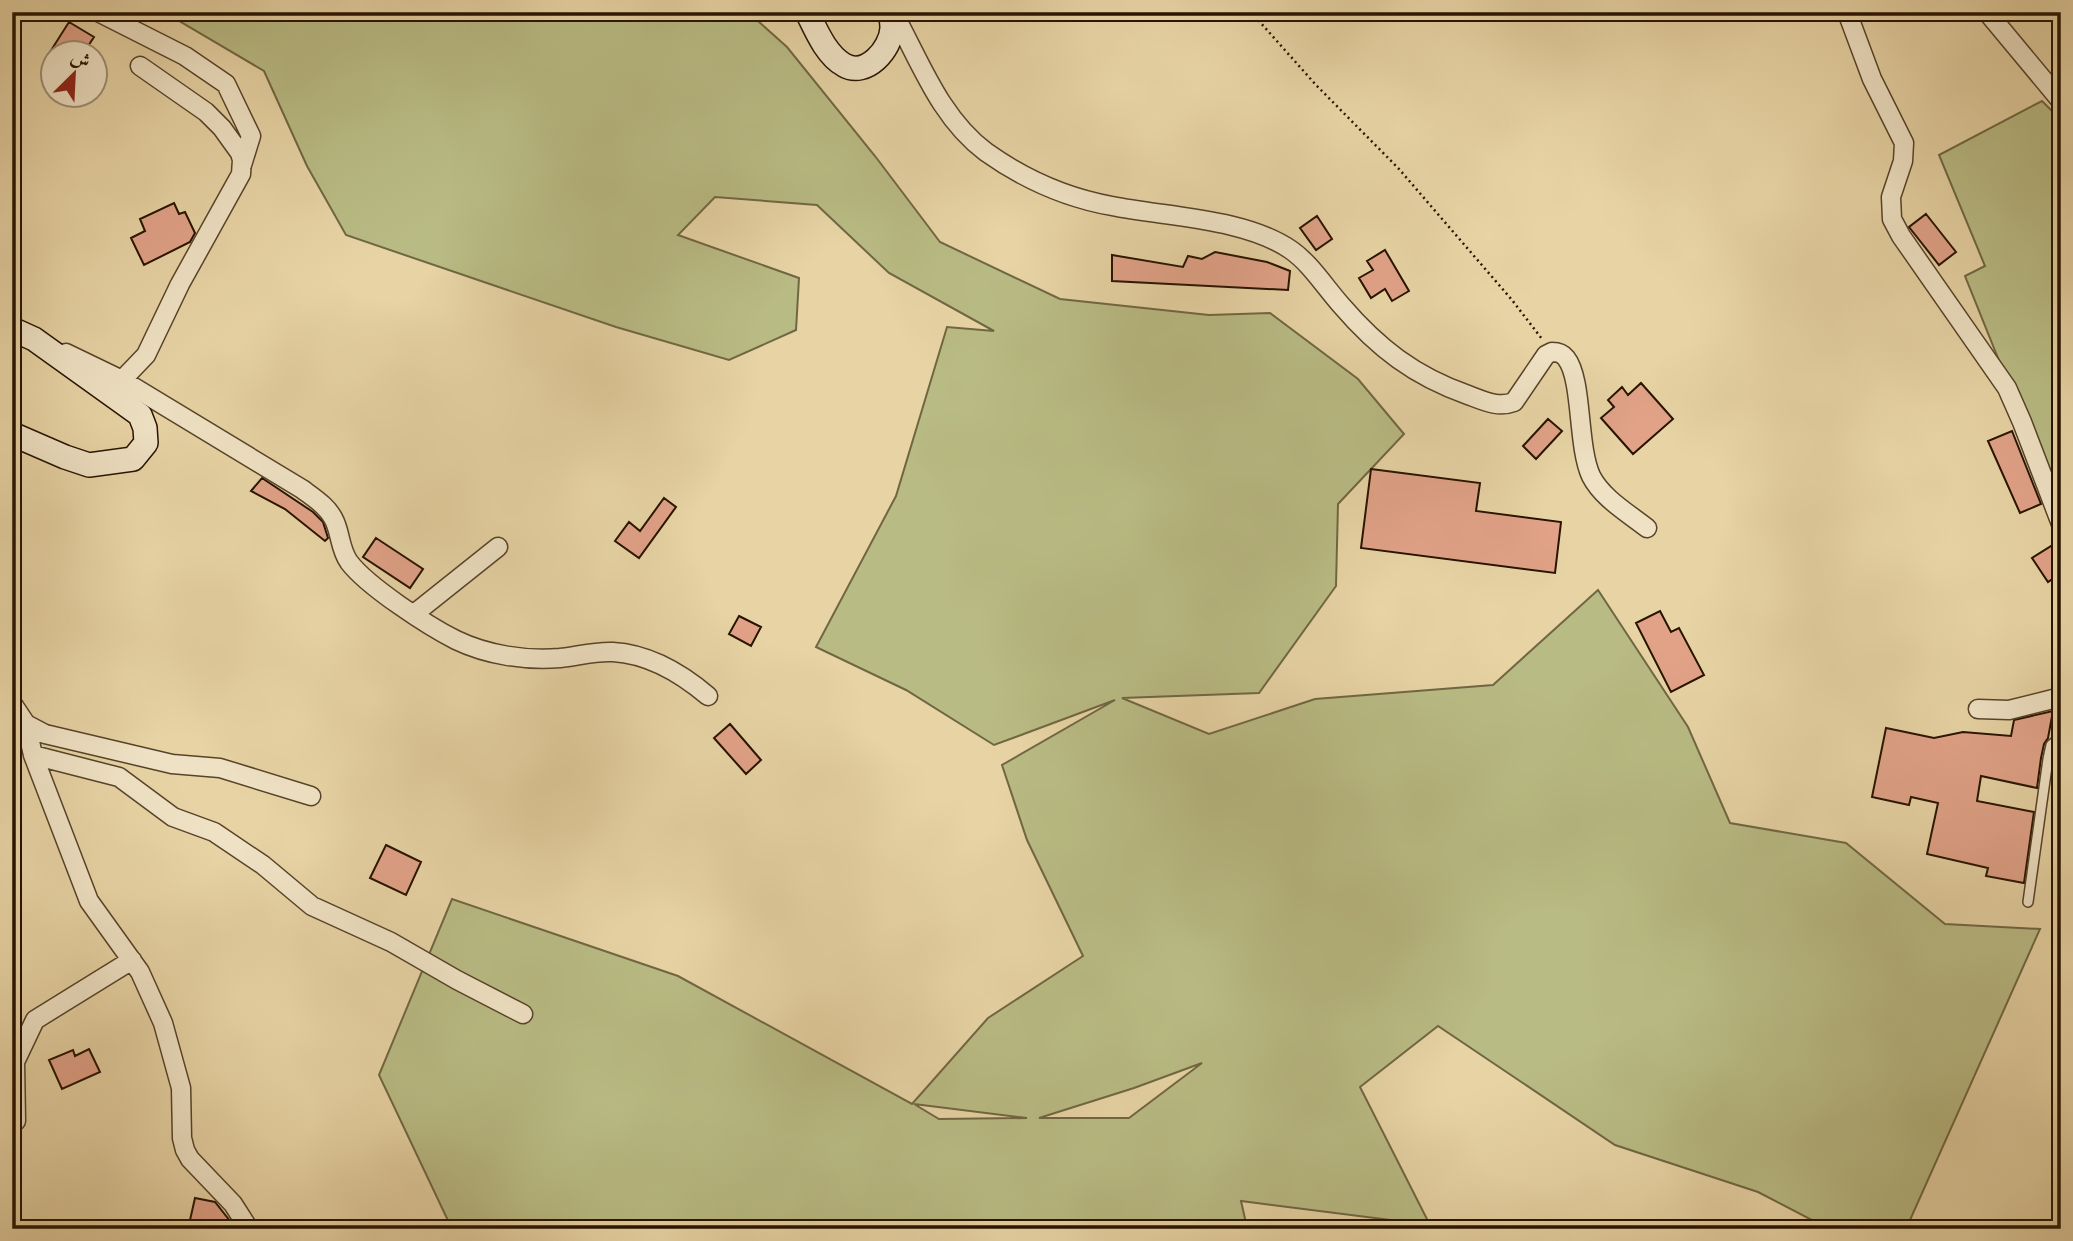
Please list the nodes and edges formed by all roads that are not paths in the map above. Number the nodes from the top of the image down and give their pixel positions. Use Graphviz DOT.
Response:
graph roads {
  1 [pos="99,12"];
  2 [pos="807,12"];
  3 [pos="892,12"];
  4 [pos="1847,12"];
  5 [pos="1987,12"];
  6 [pos="140,66"];
  7 [pos="2061,101"];
  8 [pos="242,166"];
  9 [pos="12,329"];
  10 [pos="34,339"];
  11 [pos="122,380"];
  12 [pos="12,434"];
  13 [pos="2061,524"];
  14 [pos="1647,528"];
  15 [pos="498,547"];
  16 [pos="414,614"];
  17 [pos="708,696"];
  18 [pos="2061,697"];
  19 [pos="12,703"];
  20 [pos="1979,709"];
  21 [pos="26,724"];
  22 [pos="2061,737"];
  23 [pos="2061,745"];
  24 [pos="33,755"];
  25 [pos="2061,770"];
  26 [pos="311,796"];
  27 [pos="2028,902"];
  28 [pos="132,960"];
  29 [pos="523,1014"];
  30 [pos="16,1121"];
  31 [pos="249,1229"];
  1 -- 8 [label="street"];
  2 -- 3 [label="main road"];
  3 -- 14 [label="street"];
  4 -- 13 [label="street"];
  5 -- 7 [label="street"];
  6 -- 8 [label="street"];
  8 -- 11 [label="street"];
  9 -- 10 [label="main road"];
  10 -- 11 [label="street"];
  10 -- 12 [label="main road"];
  11 -- 16 [label="street"];
  15 -- 16 [label="street"];
  16 -- 17 [label="street"];
  18 -- 20 [label="street"];
  19 -- 21 [label="street"];
  21 -- 24 [label="street"];
  21 -- 26 [label="street"];
  22 -- 27 [label="lane"];
  23 -- 25 [label="street"];
  24 -- 28 [label="street"];
  24 -- 29 [label="street"];
  28 -- 30 [label="street"];
  28 -- 31 [label="street"];
}
